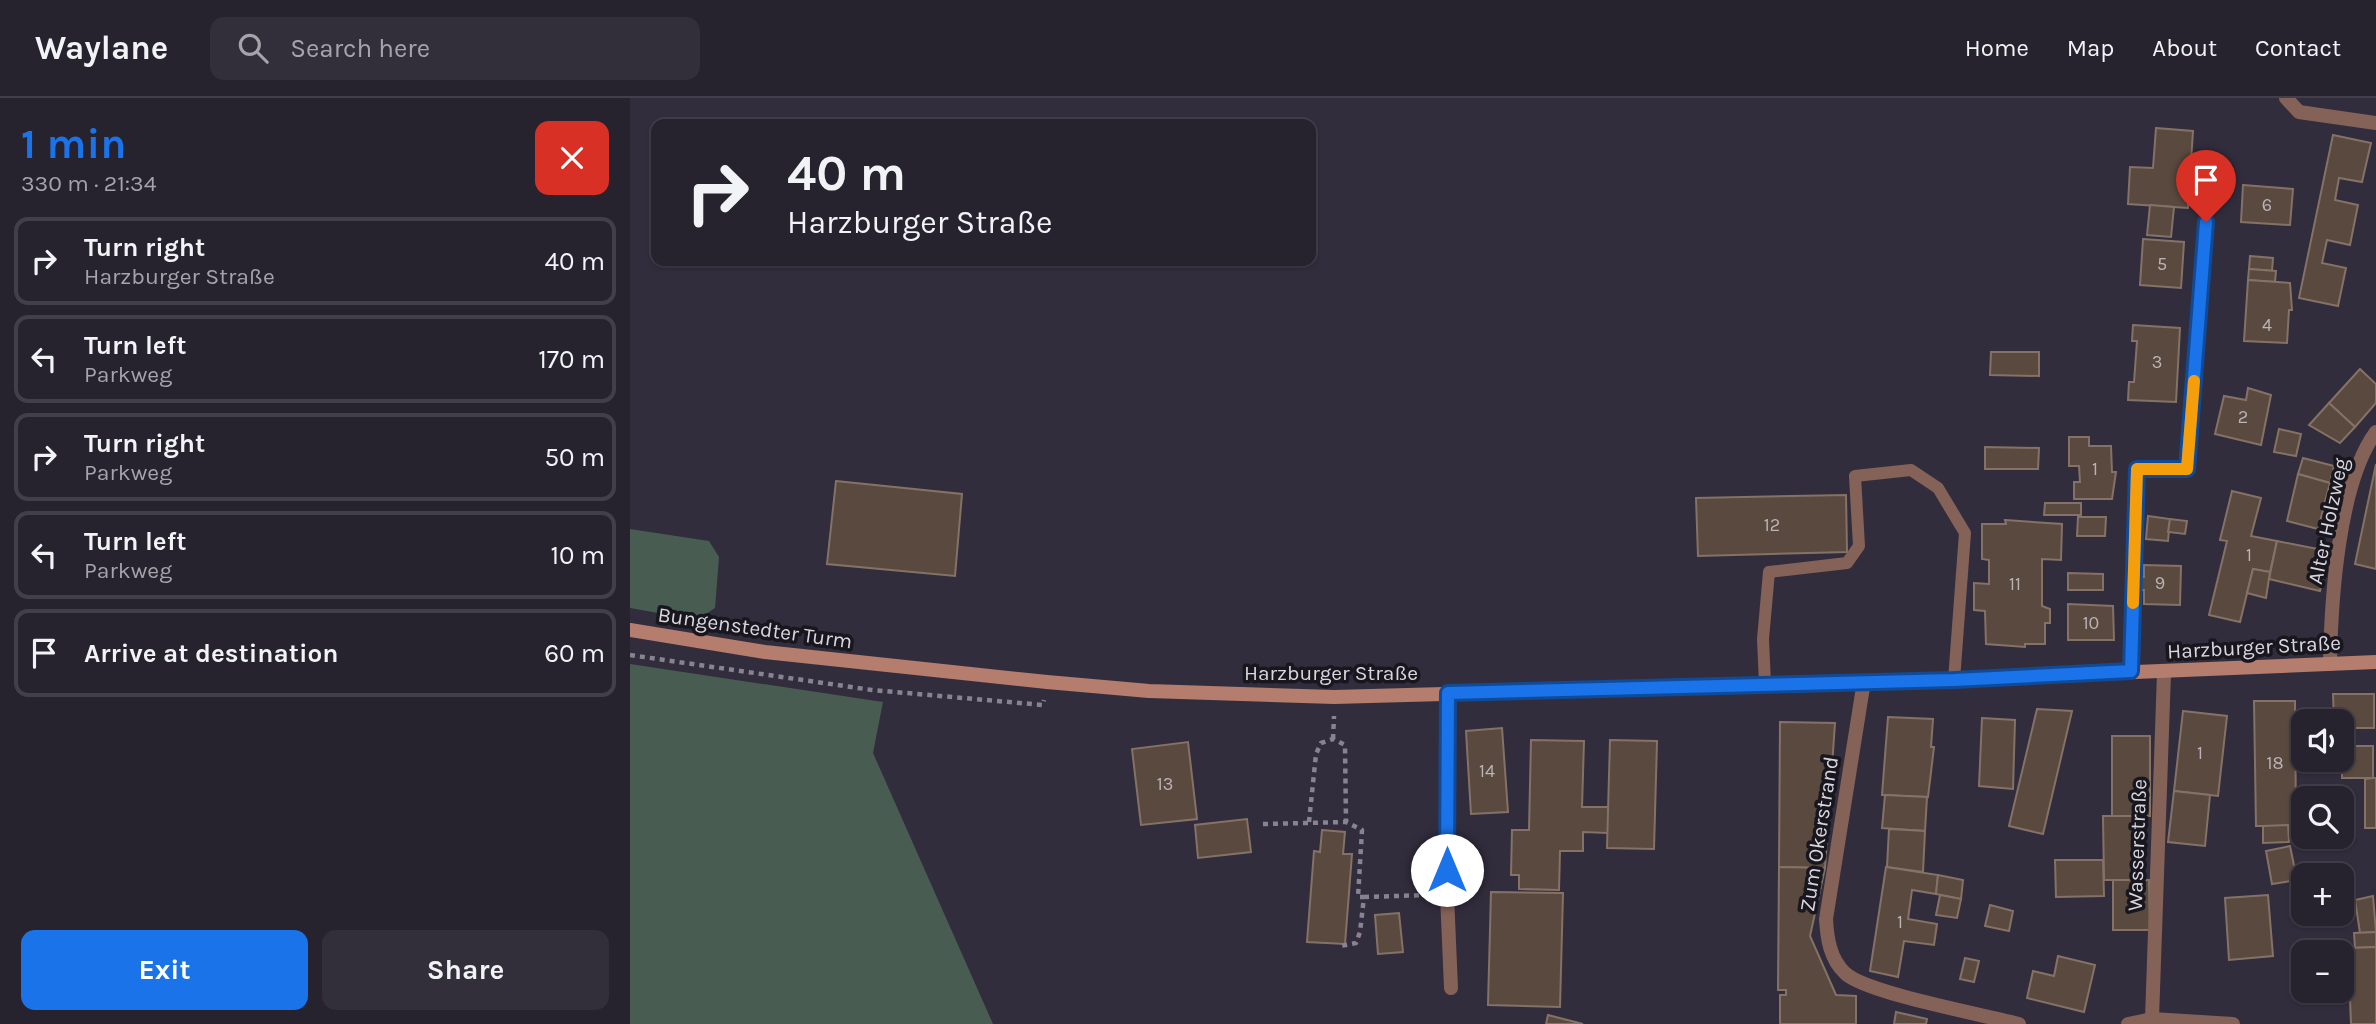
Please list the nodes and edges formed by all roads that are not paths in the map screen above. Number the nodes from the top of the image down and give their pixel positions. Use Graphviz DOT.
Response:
graph roads {
  1 [pos="2286,98"];
  2 [pos="2376,123"];
  3 [pos="2206,222"];
  4 [pos="2376,432"];
  5 [pos="630,630"];
  6 [pos="2376,662"];
  7 [pos="2330,664"];
  8 [pos="875,666"];
  9 [pos="2131,671"];
  10 [pos="2164,673"];
  11 [pos="1954,680"];
  12 [pos="1864,681"];
  13 [pos="1765,684"];
  14 [pos="1448,693"];
  15 [pos="1451,988"];
  16 [pos="2152,1019"];
  17 [pos="2020,1024"];
  18 [pos="2129,1024"];
  19 [pos="2233,1024"];
  1 -- 2 [label="street"];
  3 -- 9 [label="street"];
  4 -- 7 [label="street, Alter Holzweg"];
  5 -- 8 [label="main road, Bungenstedter Turm"];
  6 -- 7 [label="main road, Harzburger Straße"];
  7 -- 10 [label="main road, Harzburger Straße"];
  8 -- 14 [label="main road, Harzburger Straße"];
  9 -- 10 [label="main road, Harzburger Straße"];
  9 -- 11 [label="main road, Harzburger Straße"];
  10 -- 16 [label="street, Wasserstraße"];
  11 -- 12 [label="main road, Harzburger Straße"];
  11 -- 13 [label="lane"];
  12 -- 13 [label="main road, Harzburger Straße"];
  12 -- 17 [label="street, Zum Okerstrand"];
  13 -- 14 [label="main road, Harzburger Straße"];
  14 -- 15 [label="street"];
  16 -- 18 [label="street"];
  16 -- 19 [label="street"];
}
